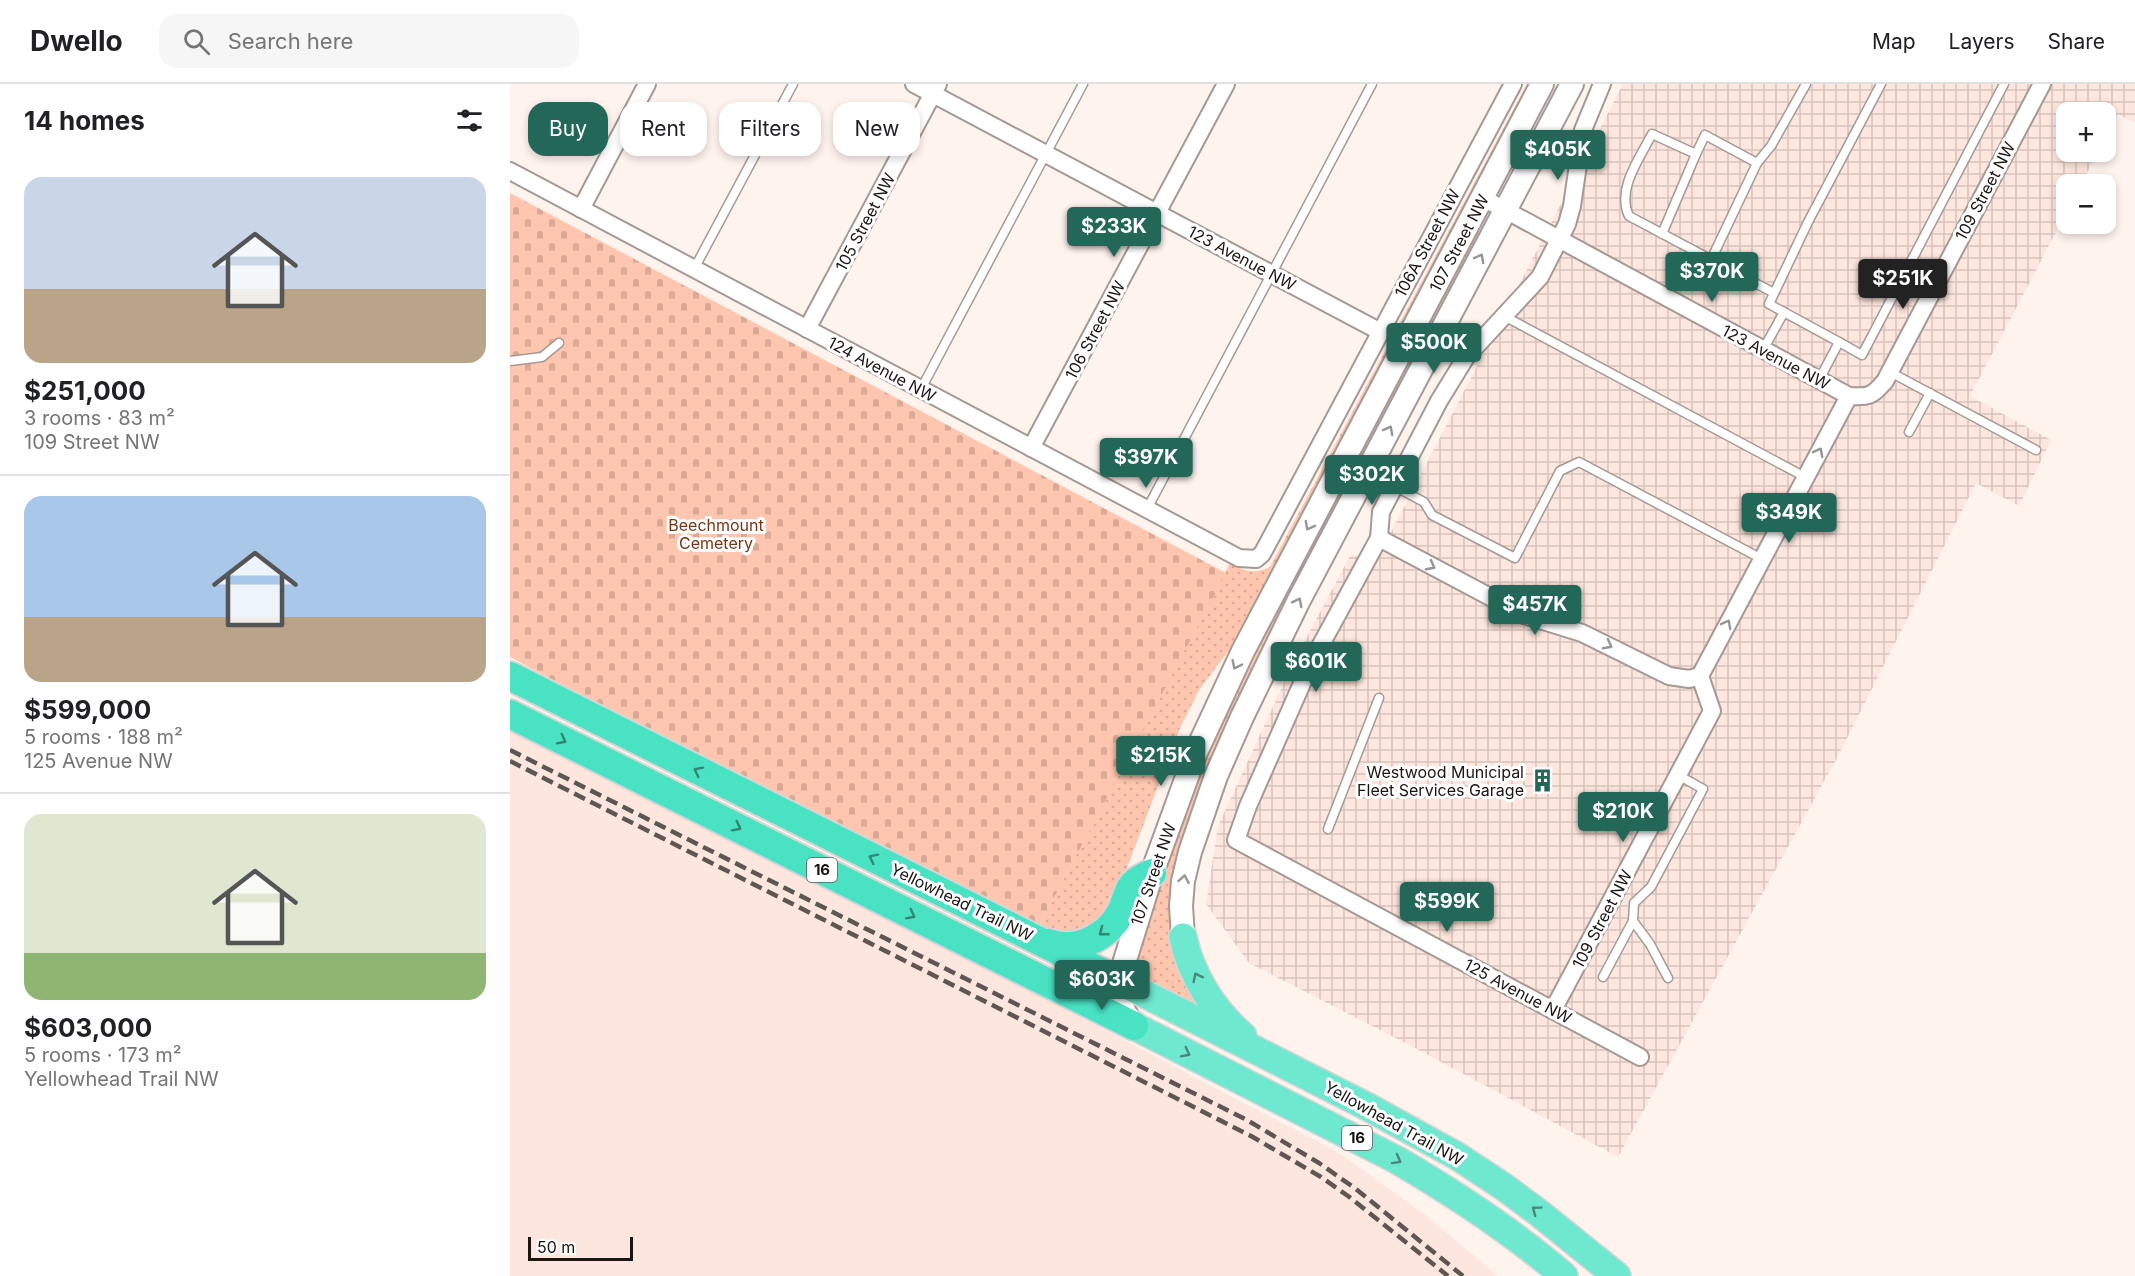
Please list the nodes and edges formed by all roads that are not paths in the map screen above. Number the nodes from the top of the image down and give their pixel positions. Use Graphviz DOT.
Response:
graph roads {
  1 [pos="647,84"];
  2 [pos="793,84"];
  3 [pos="914,84"];
  4 [pos="1083,84"];
  5 [pos="1226,84"];
  6 [pos="1372,84"];
  7 [pos="1513,84"];
  8 [pos="1542,84"];
  9 [pos="1572,84"];
  10 [pos="1602,84"];
  11 [pos="1806,84"];
  12 [pos="2004,84"];
  13 [pos="2042,84"];
  14 [pos="1879,85"];
  15 [pos="936,89"];
  16 [pos="1046,154"];
  17 [pos="1696,154"];
  18 [pos="1757,163"];
  19 [pos="510,171"];
  20 [pos="1483,198"];
  21 [pos="581,209"];
  22 [pos="1505,210"];
  23 [pos="1158,214"];
  24 [pos="1662,234"];
  25 [pos="1559,241"];
  26 [pos="1711,260"];
  27 [pos="694,268"];
  28 [pos="1271,274"];
  29 [pos="1774,293"];
  30 [pos="1784,312"];
  31 [pos="1504,316"];
  32 [pos="807,329"];
  33 [pos="1379,332"];
  34 [pos="1839,342"];
  35 [pos="559,344"];
  36 [pos="1763,350"];
  37 [pos="510,361"];
  38 [pos="1890,372"];
  39 [pos="1819,380"];
  40 [pos="921,389"];
  41 [pos="1929,393"];
  42 [pos="1849,396"];
  43 [pos="1909,432"];
  44 [pos="1031,448"];
  45 [pos="2036,450"];
  46 [pos="1805,477"];
  47 [pos="1394,486"];
  48 [pos="1147,509"];
  49 [pos="1379,538"];
  50 [pos="1256,559"];
  51 [pos="1762,560"];
  52 [pos="510,676"];
  53 [pos="1700,676"];
  54 [pos="1378,698"];
  55 [pos="510,714"];
  56 [pos="1678,776"];
  57 [pos="1328,828"];
  58 [pos="1152,873"];
  59 [pos="1633,921"];
  60 [pos="1183,937"];
  61 [pos="1038,940"];
  62 [pos="1603,977"];
  63 [pos="1668,978"];
  64 [pos="1121,982"];
  65 [pos="1553,1010"];
  66 [pos="1134,1026"];
  67 [pos="1640,1057"];
  68 [pos="1281,1063"];
  69 [pos="1564,1276"];
  70 [pos="1617,1276"];
  1 -- 21 [label="street"];
  2 -- 27 [label="lane"];
  3 -- 15 [label="street, 123 Avenue NW"];
  4 -- 16 [label="lane"];
  5 -- 23 [label="street, 106 Street NW"];
  6 -- 28 [label="lane"];
  7 -- 33 [label="street, 106A Street NW"];
  8 -- 20 [label="main road, 107 Street NW"];
  9 -- 22 [label="main road, 107 Street NW"];
  10 -- 25 [label="street"];
  11 -- 18 [label="lane"];
  12 -- 34 [label="lane"];
  13 -- 38 [label="street, 109 Street NW"];
  14 -- 29 [label="lane"];
  15 -- 16 [label="street, 123 Avenue NW"];
  15 -- 32 [label="street, 105 Street NW"];
  16 -- 23 [label="street, 123 Avenue NW"];
  16 -- 40 [label="lane"];
  17 -- 18 [label="lane"];
  17 -- 24 [label="lane"];
  17 -- 24 [label="lane"];
  18 -- 26 [label="lane"];
  19 -- 21 [label="street, 124 Avenue NW"];
  20 -- 22 [label="street, 123 Avenue NW"];
  20 -- 58 [label="main road, 107 Street NW, one-way"];
  21 -- 27 [label="street, 124 Avenue NW"];
  22 -- 25 [label="street, 123 Avenue NW"];
  60 -- 22 [label="main road, 107 Street NW, one-way"];
  23 -- 28 [label="street, 123 Avenue NW"];
  23 -- 44 [label="street, 106 Street NW"];
  24 -- 26 [label="lane"];
  25 -- 31 [label="street"];
  25 -- 36 [label="street, 123 Avenue NW"];
  26 -- 29 [label="lane"];
  27 -- 32 [label="street, 124 Avenue NW"];
  28 -- 33 [label="street, 123 Avenue NW"];
  28 -- 48 [label="lane"];
  29 -- 30 [label="lane"];
  30 -- 34 [label="lane"];
  30 -- 36 [label="lane"];
  31 -- 46 [label="lane"];
  31 -- 47 [label="street"];
  32 -- 40 [label="street, 124 Avenue NW"];
  33 -- 50 [label="street, 106A Street NW"];
  34 -- 39 [label="lane"];
  35 -- 37 [label="lane"];
  36 -- 39 [label="street, 123 Avenue NW"];
  38 -- 41 [label="lane"];
  38 -- 42 [label="street, 109 Street NW"];
  39 -- 42 [label="street, 123 Avenue NW"];
  40 -- 44 [label="street, 124 Avenue NW"];
  41 -- 43 [label="lane"];
  41 -- 45 [label="lane"];
  46 -- 42 [label="street, one-way"];
  44 -- 48 [label="street, 124 Avenue NW"];
  46 -- 51 [label="street"];
  47 -- 49 [label="street"];
  47 -- 51 [label="lane"];
  48 -- 50 [label="street, 124 Avenue NW"];
  49 -- 53 [label="street, one-way"];
  49 -- 65 [label="street, 125 Avenue NW"];
  53 -- 51 [label="street, one-way"];
  61 -- 52 [label="highway, Yellowhead Trail NW / 16, one-way"];
  53 -- 56 [label="street, 109 Street NW"];
  54 -- 57 [label="lane"];
  55 -- 66 [label="highway, Yellowhead Trail NW / 16, one-way"];
  56 -- 59 [label="lane"];
  56 -- 65 [label="street, 109 Street NW"];
  58 -- 61 [label="highway, one-way"];
  58 -- 64 [label="main road, 107 Street NW"];
  59 -- 62 [label="lane"];
  59 -- 63 [label="lane"];
  68 -- 60 [label="highway, one-way"];
  61 -- 64 [label="highway, Yellowhead Trail NW / 16"];
  64 -- 66 [label="main road, 107 Street NW"];
  64 -- 68 [label="highway, Yellowhead Trail NW / 16"];
  65 -- 67 [label="street, 125 Avenue NW"];
  66 -- 69 [label="highway, Yellowhead Trail NW / 16, one-way"];
  70 -- 68 [label="highway, Yellowhead Trail NW / 16, one-way"];
}
